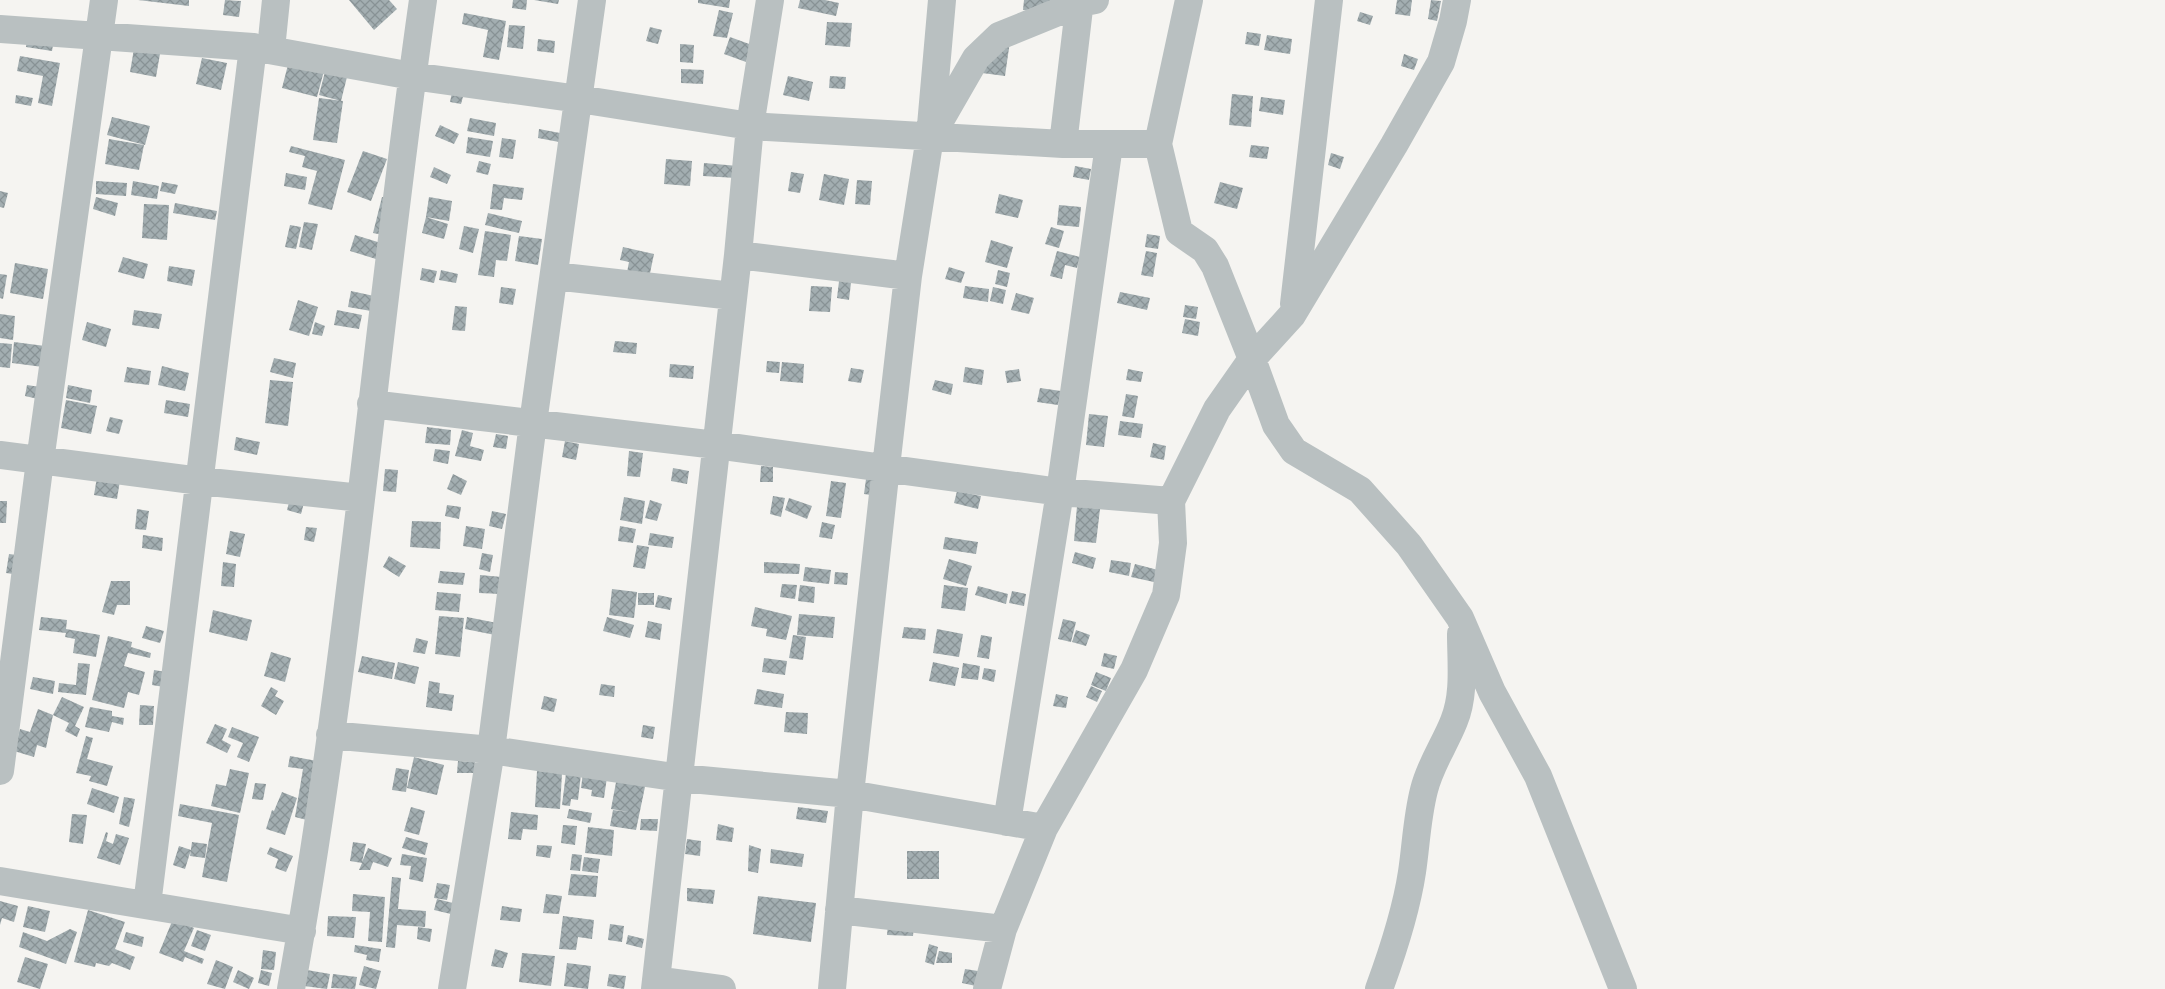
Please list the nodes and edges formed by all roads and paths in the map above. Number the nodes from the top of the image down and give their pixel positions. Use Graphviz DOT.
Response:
graph roads {
  1 [pos="104,0"];
  2 [pos="276,0"];
  3 [pos="423,0"];
  4 [pos="592,0"];
  5 [pos="770,0"];
  6 [pos="1188,0"];
  7 [pos="1330,0"];
  8 [pos="1085,1"];
  9 [pos="1459,7"];
  10 [pos="939,8"];
  11 [pos="0,29"];
  12 [pos="100,37"];
  13 [pos="262,48"];
  14 [pos="412,76"];
  15 [pos="579,99"];
  16 [pos="750,126"];
  17 [pos="930,137"];
  18 [pos="1063,144"];
  19 [pos="1158,144"];
  20 [pos="1109,145"];
  21 [pos="738,255"];
  22 [pos="554,276"];
  23 [pos="908,276"];
  24 [pos="734,296"];
  25 [pos="1292,314"];
  26 [pos="1252,359"];
  27 [pos="371,404"];
  28 [pos="533,423"];
  29 [pos="716,445"];
  30 [pos="0,455"];
  31 [pos="40,461"];
  32 [pos="886,467"];
  33 [pos="200,481"];
  34 [pos="1060,492"];
  35 [pos="361,498"];
  36 [pos="1171,501"];
  37 [pos="1460,618"];
  38 [pos="330,735"];
  39 [pos="491,750"];
  40 [pos="0,771"];
  41 [pos="680,778"];
  42 [pos="850,794"];
  43 [pos="1007,822"];
  44 [pos="1044,828"];
  45 [pos="0,881"];
  46 [pos="147,905"];
  47 [pos="839,910"];
  48 [pos="1003,930"];
  49 [pos="302,931"];
  50 [pos="656,984"];
  51 [pos="291,989"];
  52 [pos="452,989"];
  53 [pos="722,989"];
  54 [pos="832,989"];
  55 [pos="986,989"];
  56 [pos="1379,989"];
  57 [pos="1622,989"];
  1 -- 12 [label="street"];
  2 -- 13 [label="street"];
  3 -- 14 [label="street"];
  4 -- 15 [label="street"];
  5 -- 16 [label="street"];
  6 -- 19 [label="street"];
  7 -- 25 [label="street"];
  8 -- 17 [label="street"];
  8 -- 18 [label="street"];
  9 -- 25 [label="street"];
  10 -- 17 [label="street"];
  11 -- 12 [label="street"];
  12 -- 13 [label="street"];
  12 -- 31 [label="street"];
  13 -- 14 [label="street"];
  13 -- 33 [label="street"];
  14 -- 15 [label="street"];
  14 -- 27 [label="street"];
  15 -- 16 [label="street"];
  15 -- 22 [label="street"];
  16 -- 17 [label="street"];
  16 -- 21 [label="street"];
  17 -- 18 [label="street"];
  17 -- 23 [label="street"];
  18 -- 20 [label="street"];
  19 -- 20 [label="street"];
  19 -- 26 [label="street"];
  20 -- 34 [label="street"];
  21 -- 23 [label="street"];
  21 -- 24 [label="street"];
  22 -- 24 [label="street"];
  22 -- 28 [label="street"];
  23 -- 32 [label="street"];
  24 -- 29 [label="street"];
  25 -- 26 [label="street"];
  26 -- 36 [label="street"];
  26 -- 37 [label="street"];
  27 -- 28 [label="street"];
  27 -- 35 [label="street"];
  28 -- 29 [label="street"];
  28 -- 39 [label="street"];
  29 -- 32 [label="street"];
  29 -- 41 [label="street"];
  30 -- 31 [label="street"];
  31 -- 33 [label="street"];
  31 -- 40 [label="street"];
  32 -- 34 [label="street"];
  32 -- 42 [label="street"];
  33 -- 35 [label="street"];
  33 -- 46 [label="street"];
  34 -- 36 [label="street"];
  34 -- 43 [label="street"];
  35 -- 38 [label="street"];
  36 -- 44 [label="street"];
  37 -- 56 [label="street"];
  37 -- 57 [label="street"];
  38 -- 39 [label="street"];
  38 -- 49 [label="street"];
  39 -- 41 [label="street"];
  39 -- 52 [label="street"];
  41 -- 42 [label="street"];
  41 -- 50 [label="street"];
  42 -- 43 [label="street"];
  42 -- 47 [label="street"];
  43 -- 44 [label="street"];
  44 -- 48 [label="street"];
  45 -- 46 [label="street"];
  46 -- 49 [label="street"];
  47 -- 48 [label="street"];
  47 -- 54 [label="street"];
  48 -- 55 [label="street"];
  49 -- 51 [label="street"];
  50 -- 53 [label="street"];
}
